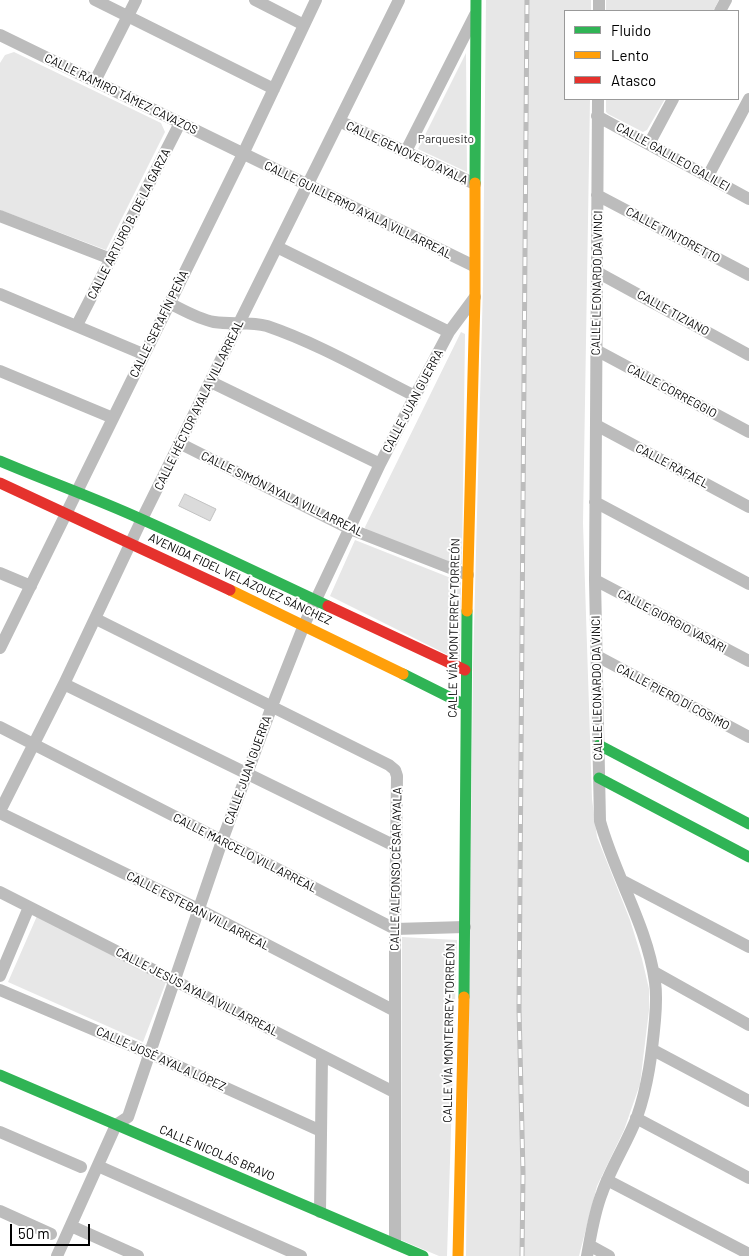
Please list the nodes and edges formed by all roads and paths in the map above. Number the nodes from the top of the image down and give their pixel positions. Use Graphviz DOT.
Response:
graph roads {
  1 [pos="95,0"];
  2 [pos="136,0"];
  3 [pos="255,0"];
  4 [pos="316,0"];
  5 [pos="399,0"];
  6 [pos="476,6"];
  7 [pos="128,16"];
  8 [pos="304,25"];
  9 [pos="2,40"];
  10 [pos="95,81"];
  11 [pos="274,89"];
  12 [pos="749,99"];
  13 [pos="598,100"];
  14 [pos="672,100"];
  15 [pos="598,116"];
  16 [pos="339,122"];
  17 [pos="180,123"];
  18 [pos="649,144"];
  19 [pos="406,151"];
  20 [pos="243,154"];
  21 [pos="708,176"];
  22 [pos="475,184"];
  23 [pos="306,185"];
  24 [pos="597,195"];
  25 [pos="749,198"];
  26 [pos="0,216"];
  27 [pos="277,246"];
  28 [pos="111,259"];
  29 [pos="474,266"];
  30 [pos="597,272"];
  31 [pos="749,275"];
  32 [pos="0,294"];
  33 [pos="474,298"];
  34 [pos="169,303"];
  35 [pos="240,322"];
  36 [pos="77,326"];
  37 [pos="449,332"];
  38 [pos="596,350"];
  39 [pos="143,354"];
  40 [pos="749,355"];
  41 [pos="0,371"];
  42 [pos="211,382"];
  43 [pos="415,396"];
  44 [pos="113,418"];
  45 [pos="596,425"];
  46 [pos="749,432"];
  47 [pos="180,444"];
  48 [pos="0,462"];
  49 [pos="380,464"];
  50 [pos="0,483"];
  51 [pos="77,491"];
  52 [pos="594,502"];
  53 [pos="749,506"];
  54 [pos="66,514"];
  55 [pos="142,519"];
  56 [pos="350,530"];
  57 [pos="130,543"];
  58 [pos="0,573"];
  59 [pos="468,575"];
  60 [pos="595,580"];
  61 [pos="749,584"];
  62 [pos="31,586"];
  63 [pos="315,601"];
  64 [pos="96,619"];
  65 [pos="304,625"];
  66 [pos="0,648"];
  67 [pos="597,656"];
  68 [pos="749,661"];
  69 [pos="465,670"];
  70 [pos="64,684"];
  71 [pos="465,705"];
  72 [pos="272,706"];
  73 [pos="0,727"];
  74 [pos="749,737"];
  75 [pos="33,744"];
  76 [pos="599,745"];
  77 [pos="248,773"];
  78 [pos="599,778"];
  79 [pos="0,812"];
  80 [pos="749,824"];
  81 [pos="222,841"];
  82 [pos="395,846"];
  83 [pos="749,857"];
  84 [pos="623,882"];
  85 [pos="0,892"];
  86 [pos="29,907"];
  87 [pos="200,910"];
  88 [pos="465,927"];
  89 [pos="395,929"];
  90 [pos="749,947"];
  91 [pos="654,972"];
  92 [pos="0,976"];
  93 [pos="176,980"];
  94 [pos="0,990"];
  95 [pos="395,1011"];
  96 [pos="749,1025"];
  97 [pos="653,1050"];
  98 [pos="151,1054"];
  99 [pos="322,1057"];
  100 [pos="0,1075"];
  101 [pos="394,1092"];
  102 [pos="749,1101"];
  103 [pos="636,1118"];
  104 [pos="116,1125"];
  105 [pos="321,1131"];
  106 [pos="0,1132"];
  107 [pos="98,1166"];
  108 [pos="81,1167"];
  109 [pos="749,1178"];
  110 [pos="607,1180"];
  111 [pos="0,1211"];
  112 [pos="320,1212"];
  113 [pos="71,1226"];
  114 [pos="50,1234"];
  115 [pos="395,1244"];
  116 [pos="588,1250"];
  117 [pos="282,1252"];
  118 [pos="749,1254"];
  119 [pos="57,1256"];
  120 [pos="138,1256"];
  121 [pos="300,1256"];
  122 [pos="423,1256"];
  123 [pos="458,1256"];
  124 [pos="609,1256"];
  1 -- 7 [label="street"];
  2 -- 7 [label="street"];
  3 -- 8 [label="street"];
  4 -- 8 [label="street, CALLE SERAFÍN PEÑA"];
  5 -- 16 [label="street, CALLE HÉCTOR AYALA VILLARREAL"];
  6 -- 19 [label="street"];
  6 -- 22 [label="street, CALLE VÍA MONTERREY-TORREÓN"];
  7 -- 10 [label="street"];
  7 -- 11 [label="street"];
  8 -- 11 [label="street, CALLE SERAFÍN PEÑA"];
  9 -- 10 [label="street, CALLE RAMIRO TÁMEZ CAVAZOS"];
  10 -- 17 [label="street, CALLE RAMIRO TÁMEZ CAVAZOS"];
  11 -- 20 [label="street, CALLE SERAFÍN PEÑA"];
  12 -- 21 [label="street"];
  13 -- 15 [label="street, CALLE LEONARDO DA VINCI"];
  14 -- 18 [label="street"];
  15 -- 18 [label="street, CALLE GALILEO GALILEI"];
  15 -- 24 [label="street, CALLE LEONARDO DA VINCI"];
  16 -- 19 [label="street, CALLE GENOVEVO AYALA"];
  16 -- 23 [label="street, CALLE HÉCTOR AYALA VILLARREAL"];
  17 -- 20 [label="street, CALLE RAMIRO TÁMEZ CAVAZOS"];
  17 -- 28 [label="street, CALLE ARTURO B. DE LA GARZA"];
  18 -- 21 [label="street, CALLE GALILEO GALILEI"];
  19 -- 22 [label="street, CALLE GENOVEVO AYALA"];
  20 -- 23 [label="street, CALLE GUILLERMO AYALA VILLARREAL"];
  20 -- 34 [label="street, CALLE SERAFÍN PEÑA"];
  21 -- 25 [label="street, CALLE GALILEO GALILEI"];
  22 -- 29 [label="street, CALLE VÍA MONTERREY-TORREÓN"];
  23 -- 27 [label="street, CALLE HÉCTOR AYALA VILLARREAL"];
  23 -- 29 [label="street, CALLE GUILLERMO AYALA VILLARREAL"];
  24 -- 30 [label="street, CALLE LEONARDO DA VINCI"];
  24 -- 31 [label="street, CALLE TINTORETTO"];
  26 -- 28 [label="street"];
  27 -- 35 [label="street, CALLE HÉCTOR AYALA VILLARREAL"];
  27 -- 37 [label="street"];
  28 -- 36 [label="street, CALLE ARTURO B. DE LA GARZA"];
  29 -- 33 [label="street, CALLE VÍA MONTERREY-TORREÓN"];
  30 -- 38 [label="street, CALLE LEONARDO DA VINCI"];
  30 -- 40 [label="street, CALLE TIZIANO"];
  32 -- 36 [label="street"];
  33 -- 37 [label="street, CALLE JUAN GUERRA"];
  33 -- 59 [label="street, CALLE VÍA MONTERREY-TORREÓN"];
  34 -- 35 [label="street"];
  34 -- 39 [label="street, CALLE SERAFÍN PEÑA"];
  35 -- 42 [label="street, CALLE HÉCTOR AYALA VILLARREAL"];
  35 -- 43 [label="street"];
  36 -- 39 [label="street"];
  37 -- 43 [label="street, CALLE JUAN GUERRA"];
  38 -- 45 [label="street, CALLE LEONARDO DA VINCI"];
  38 -- 46 [label="street, CALLE CORREGGIO"];
  39 -- 44 [label="street, CALLE SERAFÍN PEÑA"];
  41 -- 44 [label="street"];
  42 -- 47 [label="street, CALLE HÉCTOR AYALA VILLARREAL"];
  42 -- 49 [label="street"];
  43 -- 49 [label="street, CALLE JUAN GUERRA"];
  44 -- 51 [label="street, CALLE SERAFÍN PEÑA"];
  45 -- 52 [label="street, CALLE LEONARDO DA VINCI"];
  45 -- 53 [label="street, CALLE RAFAEL"];
  47 -- 55 [label="street, CALLE HÉCTOR AYALA VILLARREAL"];
  47 -- 56 [label="street, CALLE SIMÓN AYALA VILLARREAL"];
  48 -- 51 [label="street, AVENIDA FIDEL VELÁZQUEZ SÁNCHEZ"];
  49 -- 56 [label="street, CALLE JUAN GUERRA"];
  50 -- 54 [label="street, AVENIDA FIDEL VELÁZQUEZ SÁNCHEZ"];
  51 -- 54 [label="street, CALLE SERAFÍN PEÑA"];
  51 -- 55 [label="street, AVENIDA FIDEL VELÁZQUEZ SÁNCHEZ"];
  52 -- 60 [label="street, CALLE LEONARDO DA VINCI"];
  52 -- 61 [label="street"];
  54 -- 57 [label="street, AVENIDA FIDEL VELÁZQUEZ SÁNCHEZ"];
  54 -- 62 [label="street, CALLE SERAFÍN PEÑA"];
  55 -- 57 [label="street, CALLE HÉCTOR AYALA VILLARREAL"];
  55 -- 63 [label="street, AVENIDA FIDEL VELÁZQUEZ SÁNCHEZ"];
  56 -- 59 [label="street, CALLE SIMÓN AYALA VILLARREAL"];
  56 -- 63 [label="street, CALLE JUAN GUERRA"];
  57 -- 64 [label="street, CALLE HÉCTOR AYALA VILLARREAL"];
  57 -- 65 [label="street, AVENIDA FIDEL VELÁZQUEZ SÁNCHEZ"];
  58 -- 62 [label="street"];
  59 -- 69 [label="street, CALLE VÍA MONTERREY-TORREÓN"];
  60 -- 67 [label="street, CALLE LEONARDO DA VINCI"];
  60 -- 68 [label="street, CALLE GIORGIO VASARI"];
  62 -- 66 [label="street, CALLE SERAFÍN PEÑA"];
  63 -- 65 [label="street, CALLE JUAN GUERRA"];
  63 -- 69 [label="street, AVENIDA FIDEL VELÁZQUEZ SÁNCHEZ"];
  64 -- 70 [label="street, CALLE HÉCTOR AYALA VILLARREAL"];
  64 -- 72 [label="street, CALLE ALFONSO CÉSAR AYALA"];
  65 -- 71 [label="street, AVENIDA FIDEL VELÁZQUEZ SÁNCHEZ"];
  65 -- 72 [label="street, CALLE JUAN GUERRA"];
  67 -- 74 [label="street, CALLE PIERO DÍ COSIMO"];
  67 -- 76 [label="street, CALLE LEONARDO DA VINCI"];
  69 -- 71 [label="street, CALLE VÍA MONTERREY-TORREÓN"];
  70 -- 75 [label="street, CALLE HÉCTOR AYALA VILLARREAL"];
  70 -- 77 [label="street"];
  71 -- 88 [label="street, CALLE VÍA MONTERREY-TORREÓN"];
  72 -- 77 [label="street, CALLE JUAN GUERRA"];
  72 -- 82 [label="street, CALLE ALFONSO CÉSAR AYALA"];
  73 -- 75 [label="street, CALLE MARCELO VILLARREAL"];
  75 -- 79 [label="street, CALLE HÉCTOR AYALA VILLARREAL"];
  75 -- 81 [label="street, CALLE MARCELO VILLARREAL"];
  76 -- 78 [label="street, CALLE LEONARDO DA VINCI"];
  76 -- 80 [label="street"];
  77 -- 81 [label="street, CALLE JUAN GUERRA"];
  77 -- 82 [label="street"];
  78 -- 83 [label="street"];
  78 -- 84 [label="street, CALLE LEONARDO DA VINCI"];
  79 -- 87 [label="street, CALLE ESTEBAN VILLARREAL"];
  81 -- 87 [label="street, CALLE JUAN GUERRA"];
  81 -- 89 [label="street, CALLE MARCELO VILLARREAL"];
  82 -- 89 [label="street, CALLE ALFONSO CÉSAR AYALA"];
  84 -- 90 [label="street"];
  84 -- 91 [label="street, CALLE LEONARDO DA VINCI"];
  85 -- 86 [label="street, CALLE JESÚS AYALA VILLARREAL"];
  86 -- 92 [label="street"];
  86 -- 93 [label="street, CALLE JESÚS AYALA VILLARREAL"];
  87 -- 93 [label="street, CALLE JUAN GUERRA"];
  87 -- 95 [label="street, CALLE ESTEBAN VILLARREAL"];
  88 -- 89 [label="street, CALLE MARCELO VILLARREAL"];
  88 -- 123 [label="street, CALLE VÍA MONTERREY-TORREÓN"];
  89 -- 95 [label="street, CALLE ALFONSO CÉSAR AYALA"];
  91 -- 96 [label="street"];
  91 -- 97 [label="street, CALLE LEONARDO DA VINCI"];
  93 -- 98 [label="street, CALLE JUAN GUERRA"];
  93 -- 99 [label="street, CALLE JESÚS AYALA VILLARREAL"];
  94 -- 98 [label="street, CALLE JOSÉ AYALA LÓPEZ"];
  95 -- 101 [label="street, CALLE ALFONSO CÉSAR AYALA"];
  97 -- 102 [label="street"];
  97 -- 103 [label="street, CALLE LEONARDO DA VINCI"];
  98 -- 104 [label="street, CALLE JUAN GUERRA"];
  98 -- 105 [label="street, CALLE JOSÉ AYALA LÓPEZ"];
  99 -- 101 [label="street, CALLE JESÚS AYALA VILLARREAL"];
  99 -- 105 [label="street"];
  100 -- 104 [label="street, CALLE NICOLÁS BRAVO"];
  101 -- 115 [label="street, CALLE ALFONSO CÉSAR AYALA"];
  103 -- 109 [label="street"];
  103 -- 110 [label="street, CALLE LEONARDO DA VINCI"];
  104 -- 107 [label="street, CALLE JUAN GUERRA"];
  104 -- 112 [label="street, CALLE NICOLÁS BRAVO"];
  105 -- 112 [label="street"];
  106 -- 108 [label="street"];
  107 -- 113 [label="street, CALLE JUAN GUERRA"];
  107 -- 117 [label="street"];
  110 -- 116 [label="street, CALLE LEONARDO DA VINCI"];
  110 -- 118 [label="street"];
  111 -- 114 [label="street"];
  112 -- 115 [label="street, CALLE NICOLÁS BRAVO"];
  113 -- 119 [label="street, CALLE JUAN GUERRA"];
  113 -- 120 [label="street"];
  115 -- 122 [label="street, CALLE NICOLÁS BRAVO"];
  116 -- 124 [label="street"];
  117 -- 121 [label="street"];
}
